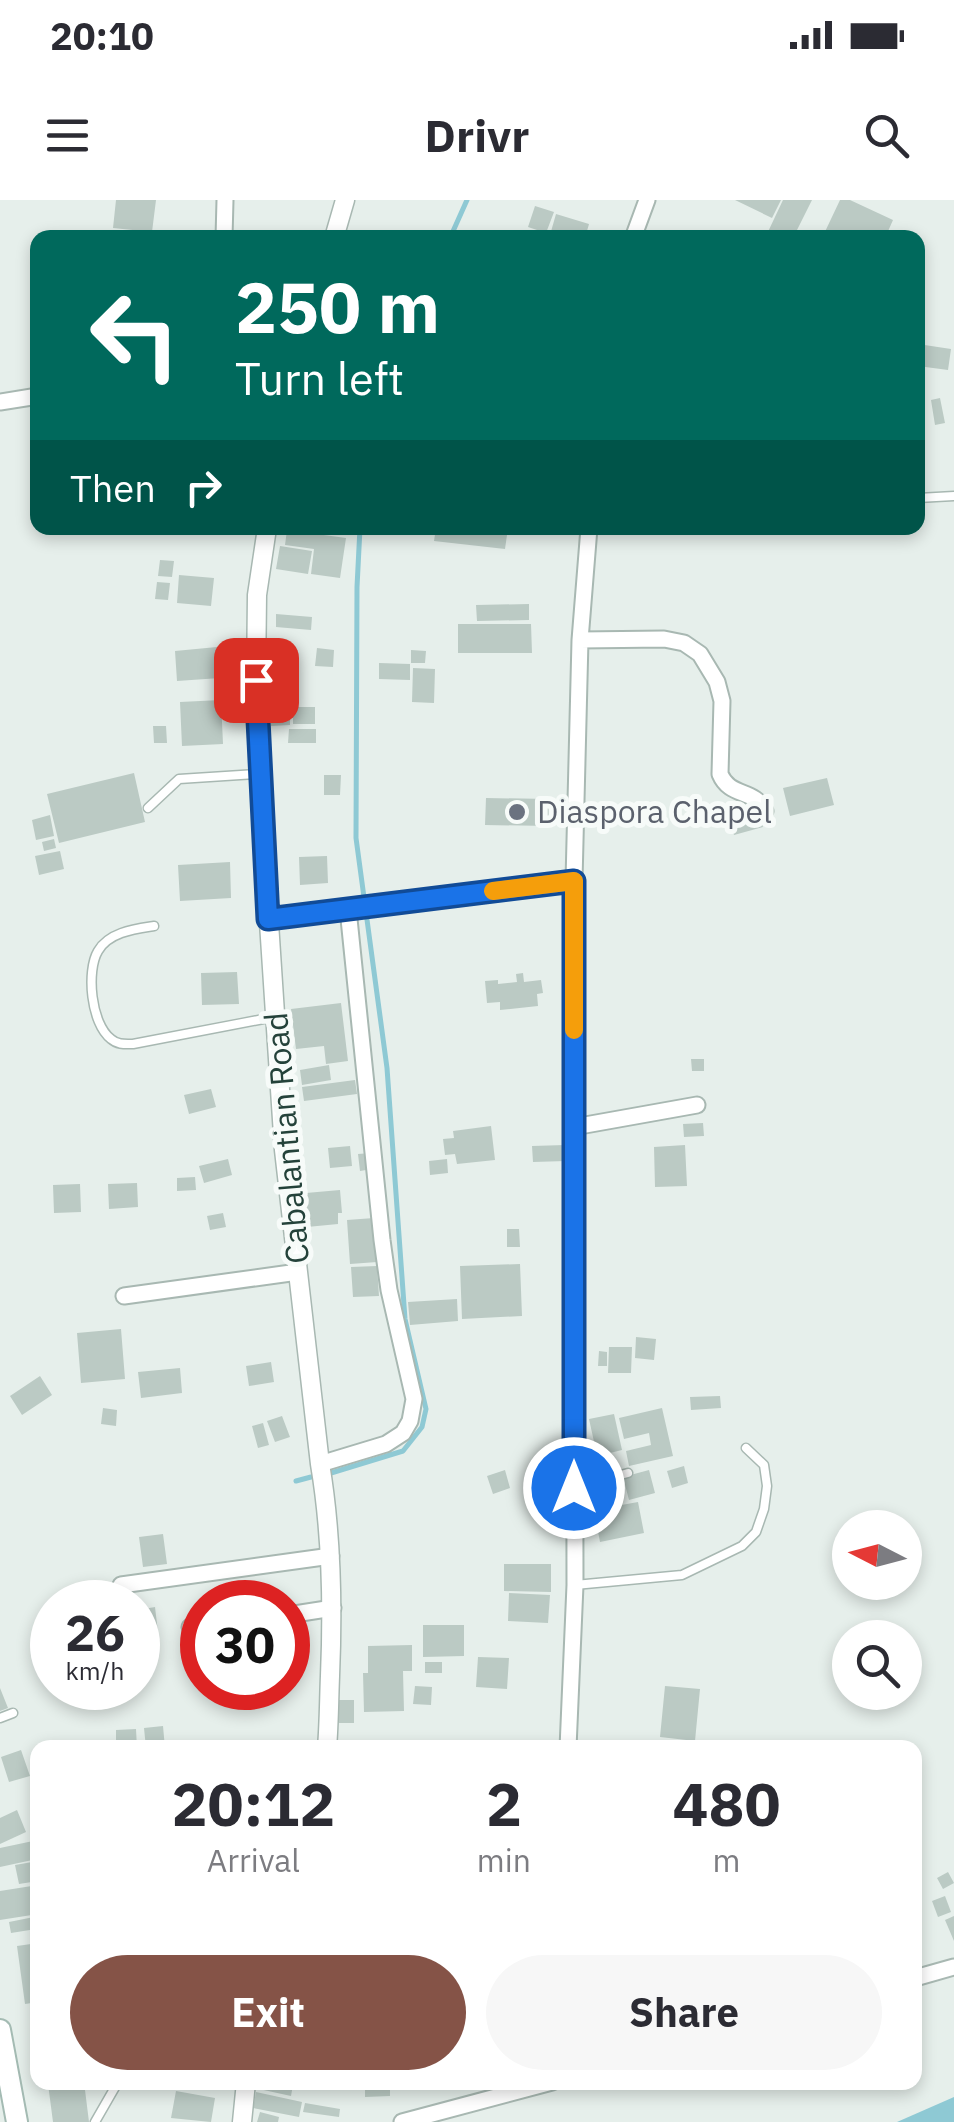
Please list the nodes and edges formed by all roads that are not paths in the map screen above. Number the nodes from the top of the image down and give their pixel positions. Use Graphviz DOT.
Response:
graph roads {
  1 [pos="226,200"];
  2 [pos="345,200"];
  3 [pos="647,200"];
  4 [pos="224,230"];
  5 [pos="336,230"];
  6 [pos="637,230"];
  7 [pos="30,397"];
  8 [pos="0,402"];
  9 [pos="954,496"];
  10 [pos="925,498"];
  11 [pos="266,535"];
  12 [pos="588,535"];
  13 [pos="580,640"];
  14 [pos="262,773"];
  15 [pos="148,808"];
  16 [pos="765,812"];
  17 [pos="574,881"];
  18 [pos="353,908"];
  19 [pos="268,919"];
  20 [pos="154,926"];
  21 [pos="275,1017"];
  22 [pos="696,1105"];
  23 [pos="574,1127"];
  24 [pos="298,1272"];
  25 [pos="124,1296"];
  26 [pos="746,1448"];
  27 [pos="320,1464"];
  28 [pos="628,1473"];
  29 [pos="574,1488"];
  30 [pos="331,1556"];
  31 [pos="160,1581"];
  32 [pos="575,1585"];
  33 [pos="333,1608"];
  34 [pos="310,1612"];
  35 [pos="13,1713"];
  36 [pos="0,1718"];
  37 [pos="327,1740"];
  38 [pos="568,1740"];
  39 [pos="954,1967"];
  40 [pos="922,1976"];
  41 [pos="0,2030"];
  42 [pos="113,2090"];
  43 [pos="245,2090"];
  44 [pos="497,2090"];
  45 [pos="16,2122"];
  46 [pos="95,2122"];
  47 [pos="242,2122"];
  48 [pos="402,2122"];
  1 -- 4 [label="street"];
  2 -- 5 [label="street"];
  3 -- 6 [label="street"];
  7 -- 8 [label="street"];
  9 -- 10 [label="lane"];
  11 -- 14 [label="street, Cabalantian Road"];
  12 -- 13 [label="street"];
  13 -- 16 [label="street"];
  13 -- 17 [label="street"];
  14 -- 15 [label="lane"];
  14 -- 19 [label="street, Cabalantian Road"];
  17 -- 18 [label="street"];
  17 -- 23 [label="street"];
  18 -- 19 [label="street"];
  18 -- 27 [label="street"];
  19 -- 21 [label="street, Cabalantian Road"];
  20 -- 21 [label="lane"];
  21 -- 24 [label="street, Cabalantian Road"];
  22 -- 23 [label="street"];
  23 -- 29 [label="street"];
  24 -- 25 [label="street"];
  24 -- 27 [label="street, Cabalantian Road"];
  26 -- 32 [label="lane"];
  27 -- 30 [label="street, Cabalantian Road"];
  28 -- 29 [label="lane"];
  29 -- 32 [label="street"];
  30 -- 31 [label="street"];
  30 -- 33 [label="street, Cabalantian Road"];
  32 -- 38 [label="street"];
  33 -- 34 [label="street"];
  33 -- 37 [label="street, Cabalantian Road"];
  35 -- 36 [label="lane"];
  39 -- 40 [label="street"];
  41 -- 45 [label="main road"];
  42 -- 46 [label="lane"];
  43 -- 47 [label="street"];
  44 -- 48 [label="street"];
}
